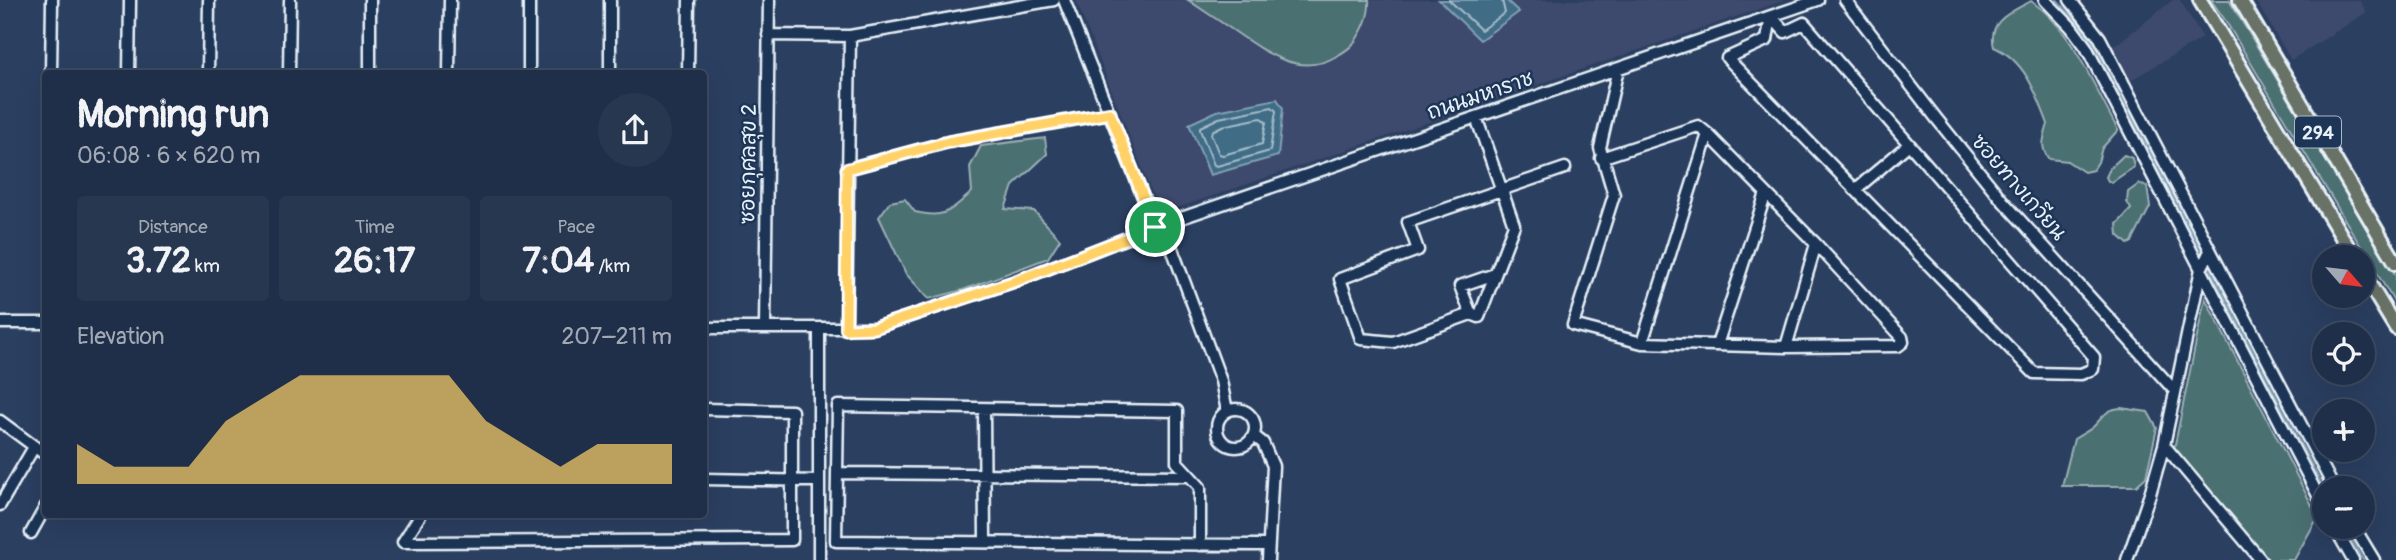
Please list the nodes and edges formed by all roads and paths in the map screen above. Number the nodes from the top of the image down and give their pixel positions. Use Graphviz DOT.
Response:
graph roads {
  1 [pos="52,0"];
  2 [pos="130,0"];
  3 [pos="209,0"];
  4 [pos="290,0"];
  5 [pos="370,0"];
  6 [pos="450,0"];
  7 [pos="529,0"];
  8 [pos="610,0"];
  9 [pos="689,0"];
  10 [pos="769,0"];
  11 [pos="1054,0"];
  12 [pos="1064,0"];
  13 [pos="1818,0"];
  14 [pos="1845,0"];
  15 [pos="2045,0"];
  16 [pos="2070,0"];
  17 [pos="2200,0"];
  18 [pos="2240,0"];
  19 [pos="1771,16"];
  20 [pos="768,35"];
  21 [pos="850,36"];
  22 [pos="1618,69"];
  23 [pos="51,70"];
  24 [pos="129,70"];
  25 [pos="208,70"];
  26 [pos="289,70"];
  27 [pos="370,70"];
  28 [pos="449,70"];
  29 [pos="529,70"];
  30 [pos="610,70"];
  31 [pos="688,70"];
  32 [pos="1110,113"];
  33 [pos="1476,117"];
  34 [pos="1708,134"];
  35 [pos="1909,144"];
  36 [pos="1601,158"];
  37 [pos="1565,168"];
  38 [pos="847,169"];
  39 [pos="1502,190"];
  40 [pos="1854,190"];
  41 [pos="1766,193"];
  42 [pos="1159,226"];
  43 [pos="1816,244"];
  44 [pos="2347,245"];
  45 [pos="2210,251"];
  46 [pos="2396,263"];
  47 [pos="2201,269"];
  48 [pos="1495,274"];
  49 [pos="2375,293"];
  50 [pos="1471,314"];
  51 [pos="0,323"];
  52 [pos="42,323"];
  53 [pos="707,328"];
  54 [pos="765,328"];
  55 [pos="2396,328"];
  56 [pos="819,329"];
  57 [pos="846,329"];
  58 [pos="1642,343"];
  59 [pos="1717,345"];
  60 [pos="1786,346"];
  61 [pos="2174,390"];
  62 [pos="707,408"];
  63 [pos="984,409"];
  64 [pos="1227,411"];
  65 [pos="0,421"];
  66 [pos="1254,436"];
  67 [pos="2164,445"];
  68 [pos="34,447"];
  69 [pos="42,452"];
  70 [pos="837,473"];
  71 [pos="984,474"];
  72 [pos="1189,476"];
  73 [pos="2328,476"];
  74 [pos="707,479"];
  75 [pos="792,481"];
  76 [pos="819,481"];
  77 [pos="2312,484"];
  78 [pos="0,505"];
  79 [pos="42,513"];
  80 [pos="418,518"];
  81 [pos="31,533"];
  82 [pos="2341,539"];
  83 [pos="2361,539"];
  84 [pos="985,542"];
  85 [pos="1200,545"];
  86 [pos="1268,545"];
  87 [pos="819,560"];
  88 [pos="1268,560"];
  89 [pos="2127,560"];
  90 [pos="2262,560"];
  91 [pos="2353,560"];
  92 [pos="2374,560"];
  1 -- 23 [label="street"];
  2 -- 24 [label="street"];
  3 -- 25 [label="street"];
  4 -- 26 [label="street"];
  5 -- 27 [label="street"];
  6 -- 28 [label="street"];
  7 -- 29 [label="street"];
  8 -- 30 [label="street"];
  9 -- 31 [label="street"];
  10 -- 20 [label="street, ซอยกุศลสุข 2"];
  11 -- 21 [label="street"];
  12 -- 32 [label="street"];
  13 -- 19 [label="street, ถนนมหาราช"];
  14 -- 61 [label="street, ซอยทางเกวียน"];
  15 -- 47 [label="street"];
  16 -- 45 [label="street"];
  17 -- 44 [label="main road, 294"];
  18 -- 46 [label="main road, 294"];
  19 -- 22 [label="street, ถนนมหาราช"];
  19 -- 35 [label="street"];
  19 -- 40 [label="street"];
  20 -- 21 [label="street"];
  20 -- 54 [label="street, ซอยกุศลสุข 2"];
  21 -- 38 [label="street"];
  22 -- 33 [label="street, ถนนมหาราช"];
  22 -- 36 [label="street"];
  32 -- 38 [label="street"];
  32 -- 42 [label="street"];
  33 -- 39 [label="street"];
  33 -- 42 [label="street, ถนนมหาราช"];
  34 -- 36 [label="street"];
  34 -- 41 [label="street"];
  34 -- 58 [label="street"];
  35 -- 40 [label="street"];
  35 -- 40 [label="street"];
  36 -- 58 [label="street"];
  37 -- 39 [label="street"];
  38 -- 57 [label="street"];
  39 -- 48 [label="street"];
  39 -- 50 [label="street"];
  41 -- 43 [label="street"];
  41 -- 59 [label="street"];
  42 -- 57 [label="street, ถนนมหาราช"];
  42 -- 64 [label="street"];
  43 -- 60 [label="street"];
  43 -- 60 [label="street"];
  45 -- 47 [label="street"];
  45 -- 73 [label="street"];
  47 -- 61 [label="street"];
  47 -- 77 [label="street"];
  48 -- 50 [label="street"];
  48 -- 50 [label="street"];
  49 -- 55 [label="main road"];
  51 -- 52 [label="street"];
  53 -- 54 [label="street, ถนนมหาราช"];
  54 -- 56 [label="street, ถนนมหาราช"];
  56 -- 57 [label="street, ถนนมหาราช"];
  56 -- 76 [label="street"];
  58 -- 59 [label="street"];
  59 -- 60 [label="street"];
  61 -- 67 [label="street"];
  62 -- 75 [label="street"];
  63 -- 70 [label="street"];
  63 -- 71 [label="street"];
  63 -- 72 [label="street"];
  64 -- 66 [label="street"];
  64 -- 66 [label="street"];
  65 -- 68 [label="street"];
  66 -- 86 [label="street"];
  67 -- 89 [label="street"];
  67 -- 90 [label="street"];
  68 -- 69 [label="street"];
  68 -- 78 [label="street"];
  70 -- 71 [label="street"];
  70 -- 84 [label="street"];
  71 -- 72 [label="street"];
  71 -- 84 [label="street"];
  72 -- 85 [label="street"];
  74 -- 75 [label="street"];
  75 -- 76 [label="street"];
  75 -- 80 [label="street"];
  76 -- 87 [label="street"];
  79 -- 81 [label="street"];
  82 -- 91 [label="street"];
  83 -- 92 [label="street"];
  84 -- 85 [label="street"];
  85 -- 86 [label="street"];
  86 -- 88 [label="street"];
}
